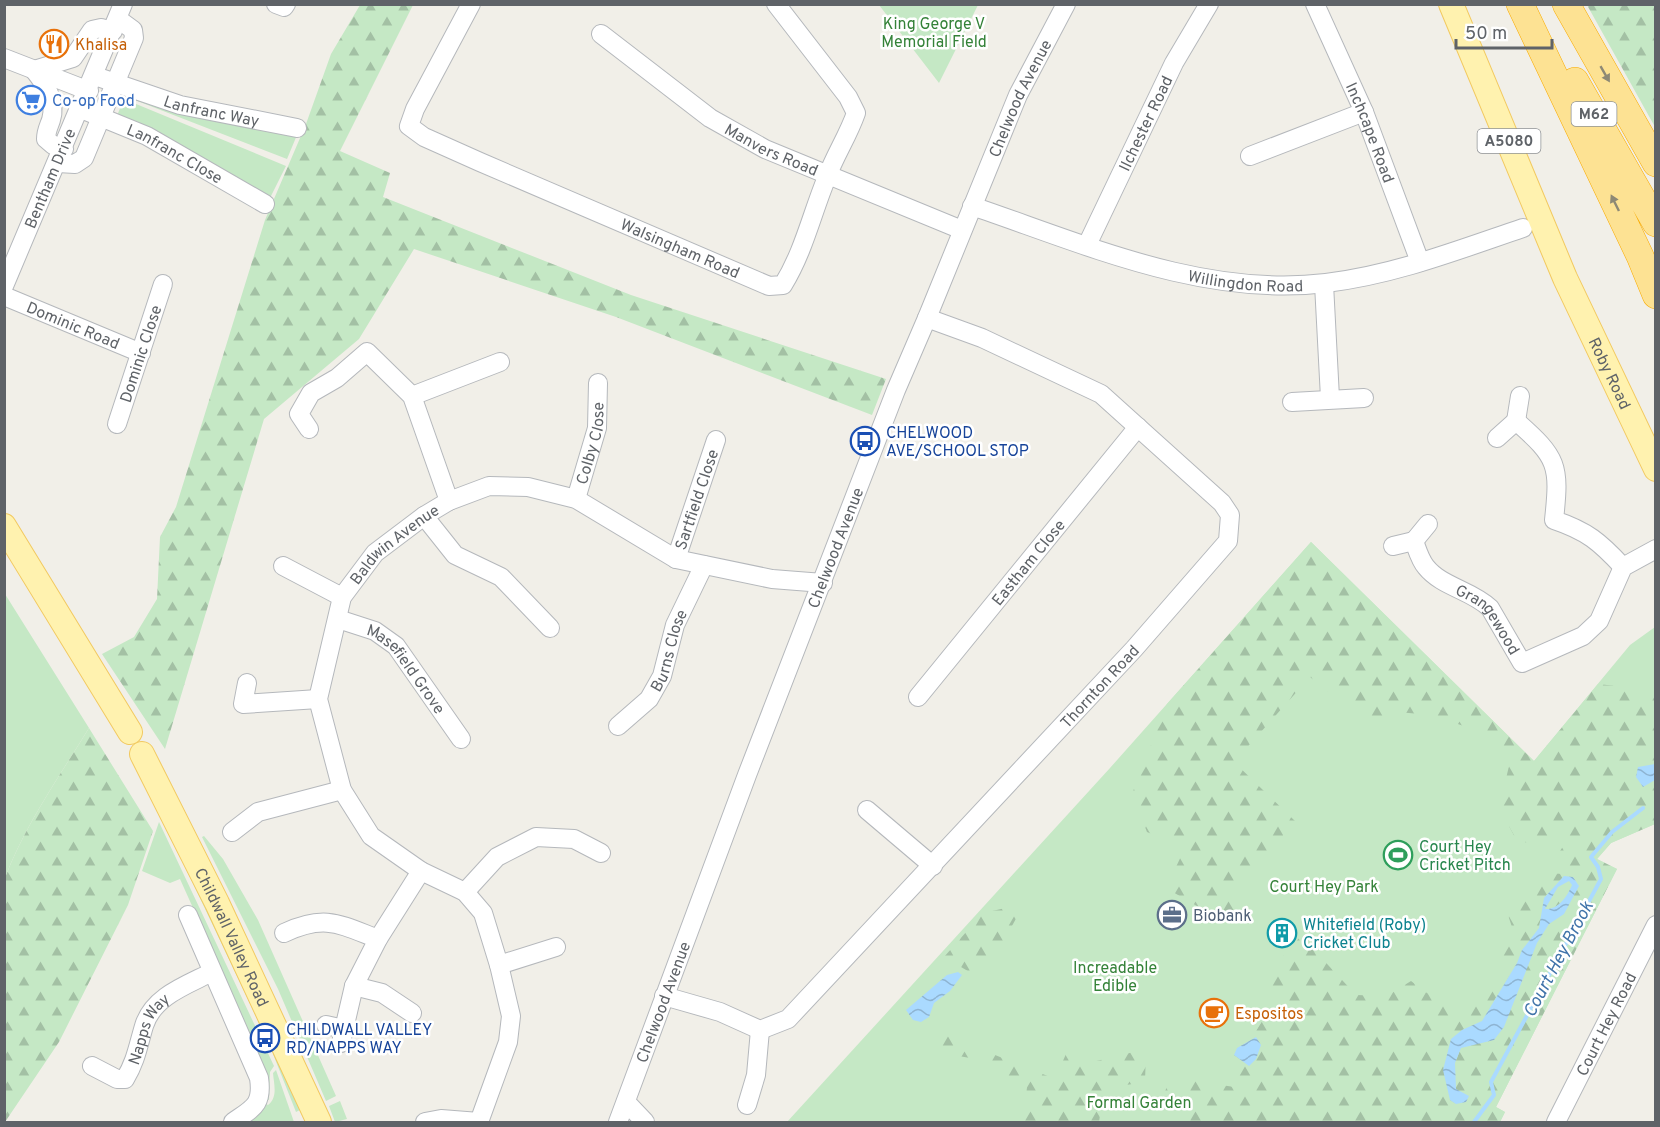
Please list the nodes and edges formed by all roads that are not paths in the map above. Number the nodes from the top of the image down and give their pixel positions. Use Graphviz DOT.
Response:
graph roads {
  1 [pos="276,4"];
  2 [pos="286,4"];
  3 [pos="471,4"];
  4 [pos="776,4"];
  5 [pos="1066,4"];
  6 [pos="1209,4"];
  7 [pos="1315,4"];
  8 [pos="1451,4"];
  9 [pos="1520,4"];
  10 [pos="1532,4"];
  11 [pos="1566,4"];
  12 [pos="118,18"];
  13 [pos="600,34"];
  14 [pos="4,58"];
  15 [pos="34,70"];
  16 [pos="116,82"];
  17 [pos="92,83"];
  18 [pos="81,109"];
  19 [pos="1364,112"];
  20 [pos="100,117"];
  21 [pos="297,128"];
  22 [pos="61,156"];
  23 [pos="1250,156"];
  24 [pos="1656,163"];
  25 [pos="827,175"];
  26 [pos="266,204"];
  27 [pos="972,206"];
  28 [pos="1656,223"];
  29 [pos="1523,228"];
  30 [pos="962,230"];
  31 [pos="1087,245"];
  32 [pos="1420,262"];
  33 [pos="163,284"];
  34 [pos="1324,284"];
  35 [pos="4,286"];
  36 [pos="1656,295"];
  37 [pos="4,296"];
  38 [pos="927,318"];
  39 [pos="141,353"];
  40 [pos="500,362"];
  41 [pos="598,383"];
  42 [pos="412,396"];
  43 [pos="1520,396"];
  44 [pos="1330,398"];
  45 [pos="1364,398"];
  46 [pos="1292,402"];
  47 [pos="1516,420"];
  48 [pos="117,424"];
  49 [pos="1138,427"];
  50 [pos="309,429"];
  51 [pos="1497,438"];
  52 [pos="716,440"];
  53 [pos="1656,469"];
  54 [pos="576,500"];
  55 [pos="449,501"];
  56 [pos="424,516"];
  57 [pos="1428,524"];
  58 [pos="4,526"];
  59 [pos="1414,541"];
  60 [pos="1393,546"];
  61 [pos="1656,549"];
  62 [pos="676,559"];
  63 [pos="704,565"];
  64 [pos="283,566"];
  65 [pos="1623,567"];
  66 [pos="823,583"];
  67 [pos="342,597"];
  68 [pos="338,619"];
  69 [pos="550,628"];
  70 [pos="247,683"];
  71 [pos="918,697"];
  72 [pos="318,699"];
  73 [pos="618,726"];
  74 [pos="130,732"];
  75 [pos="462,739"];
  76 [pos="142,754"];
  77 [pos="342,790"];
  78 [pos="867,810"];
  79 [pos="232,832"];
  80 [pos="601,853"];
  81 [pos="933,866"];
  82 [pos="421,871"];
  83 [pos="465,892"];
  84 [pos="188,915"];
  85 [pos="1656,925"];
  86 [pos="284,933"];
  87 [pos="378,939"];
  88 [pos="556,947"];
  89 [pos="499,965"];
  90 [pos="212,972"];
  91 [pos="354,986"];
  92 [pos="664,996"];
  93 [pos="412,1013"];
  94 [pos="326,1025"];
  95 [pos="760,1030"];
  96 [pos="92,1066"];
  97 [pos="626,1102"];
  98 [pos="747,1105"];
  99 [pos="233,1122"];
  100 [pos="319,1122"];
  101 [pos="425,1122"];
  102 [pos="479,1122"];
  103 [pos="618,1122"];
  104 [pos="645,1122"];
  105 [pos="1556,1122"];
  1 -- 2 [label="street"];
  3 -- 25 [label="street, Walsingham Road"];
  4 -- 25 [label="street, Walsingham Road"];
  5 -- 27 [label="street, Chelwood Avenue"];
  6 -- 31 [label="street, Ilchester Road"];
  7 -- 19 [label="street, Inchcape Road"];
  8 -- 53 [label="main road, Roby Road / A5080"];
  36 -- 9 [label="highway, one-way"];
  10 -- 28 [label="highway, M62"];
  11 -- 24 [label="highway, M62, one-way"];
  12 -- 15 [label="street"];
  12 -- 16 [label="street"];
  12 -- 17 [label="street, Bentham Drive"];
  13 -- 25 [label="street, Manvers Road"];
  14 -- 15 [label="street, Lanfranc Way"];
  15 -- 17 [label="street, Lanfranc Way"];
  15 -- 22 [label="street"];
  16 -- 17 [label="street, Lanfranc Way"];
  16 -- 20 [label="street"];
  16 -- 21 [label="street, Lanfranc Way"];
  17 -- 18 [label="street, Bentham Drive"];
  18 -- 20 [label="street, Lanfranc Close"];
  18 -- 22 [label="street, Bentham Drive"];
  19 -- 23 [label="street"];
  19 -- 32 [label="street, Inchcape Road"];
  20 -- 22 [label="street"];
  20 -- 26 [label="street, Lanfranc Close"];
  22 -- 35 [label="street, Bentham Drive"];
  25 -- 30 [label="street, Manvers Road"];
  27 -- 30 [label="street, Chelwood Avenue"];
  27 -- 31 [label="street, Willingdon Road"];
  29 -- 32 [label="street, Willingdon Road"];
  30 -- 38 [label="street, Chelwood Avenue"];
  31 -- 34 [label="street, Willingdon Road"];
  32 -- 34 [label="street, Willingdon Road"];
  33 -- 39 [label="street, Dominic Close"];
  34 -- 44 [label="street"];
  37 -- 39 [label="street, Dominic Road"];
  38 -- 49 [label="street, Thornton Road"];
  38 -- 66 [label="street, Chelwood Avenue"];
  39 -- 48 [label="street, Dominic Close"];
  40 -- 42 [label="street"];
  41 -- 54 [label="street, Colby Close"];
  42 -- 50 [label="street"];
  42 -- 55 [label="street"];
  43 -- 47 [label="street"];
  44 -- 45 [label="street"];
  44 -- 46 [label="street"];
  47 -- 51 [label="street"];
  47 -- 65 [label="street"];
  49 -- 71 [label="street, Eastham Close"];
  49 -- 81 [label="street, Thornton Road"];
  52 -- 62 [label="street, Sartfield Close"];
  54 -- 55 [label="street, Baldwin Avenue"];
  54 -- 62 [label="street, Baldwin Avenue"];
  55 -- 56 [label="street, Baldwin Avenue"];
  56 -- 67 [label="street, Baldwin Avenue"];
  56 -- 69 [label="street"];
  57 -- 59 [label="street"];
  58 -- 74 [label="main road"];
  59 -- 60 [label="street"];
  59 -- 65 [label="street, Grangewood"];
  61 -- 65 [label="street"];
  62 -- 63 [label="street, Baldwin Avenue"];
  63 -- 66 [label="street, Baldwin Avenue"];
  63 -- 73 [label="street, Burns Close"];
  64 -- 67 [label="street"];
  66 -- 92 [label="street, Chelwood Avenue"];
  67 -- 68 [label="street, Baldwin Avenue"];
  68 -- 72 [label="street, Baldwin Avenue"];
  68 -- 75 [label="street, Masefield Grove"];
  70 -- 72 [label="street"];
  72 -- 77 [label="street, Baldwin Avenue"];
  76 -- 100 [label="main road, Childwall Valley Road"];
  77 -- 79 [label="street"];
  77 -- 82 [label="street, Baldwin Avenue"];
  78 -- 81 [label="street"];
  80 -- 83 [label="street"];
  81 -- 95 [label="street, Thornton Road"];
  82 -- 83 [label="street, Baldwin Avenue"];
  82 -- 87 [label="street"];
  83 -- 89 [label="street, Baldwin Avenue"];
  84 -- 90 [label="street"];
  85 -- 105 [label="street, Court Hey Road"];
  86 -- 87 [label="street"];
  87 -- 91 [label="street"];
  88 -- 89 [label="street"];
  89 -- 102 [label="street, Baldwin Avenue"];
  90 -- 96 [label="street, Napps Way"];
  90 -- 99 [label="street"];
  91 -- 93 [label="street"];
  91 -- 94 [label="street"];
  92 -- 95 [label="street"];
  92 -- 97 [label="street, Chelwood Avenue"];
  95 -- 98 [label="street"];
  97 -- 103 [label="street, Chelwood Avenue"];
  97 -- 104 [label="street"];
  101 -- 102 [label="street"];
}
